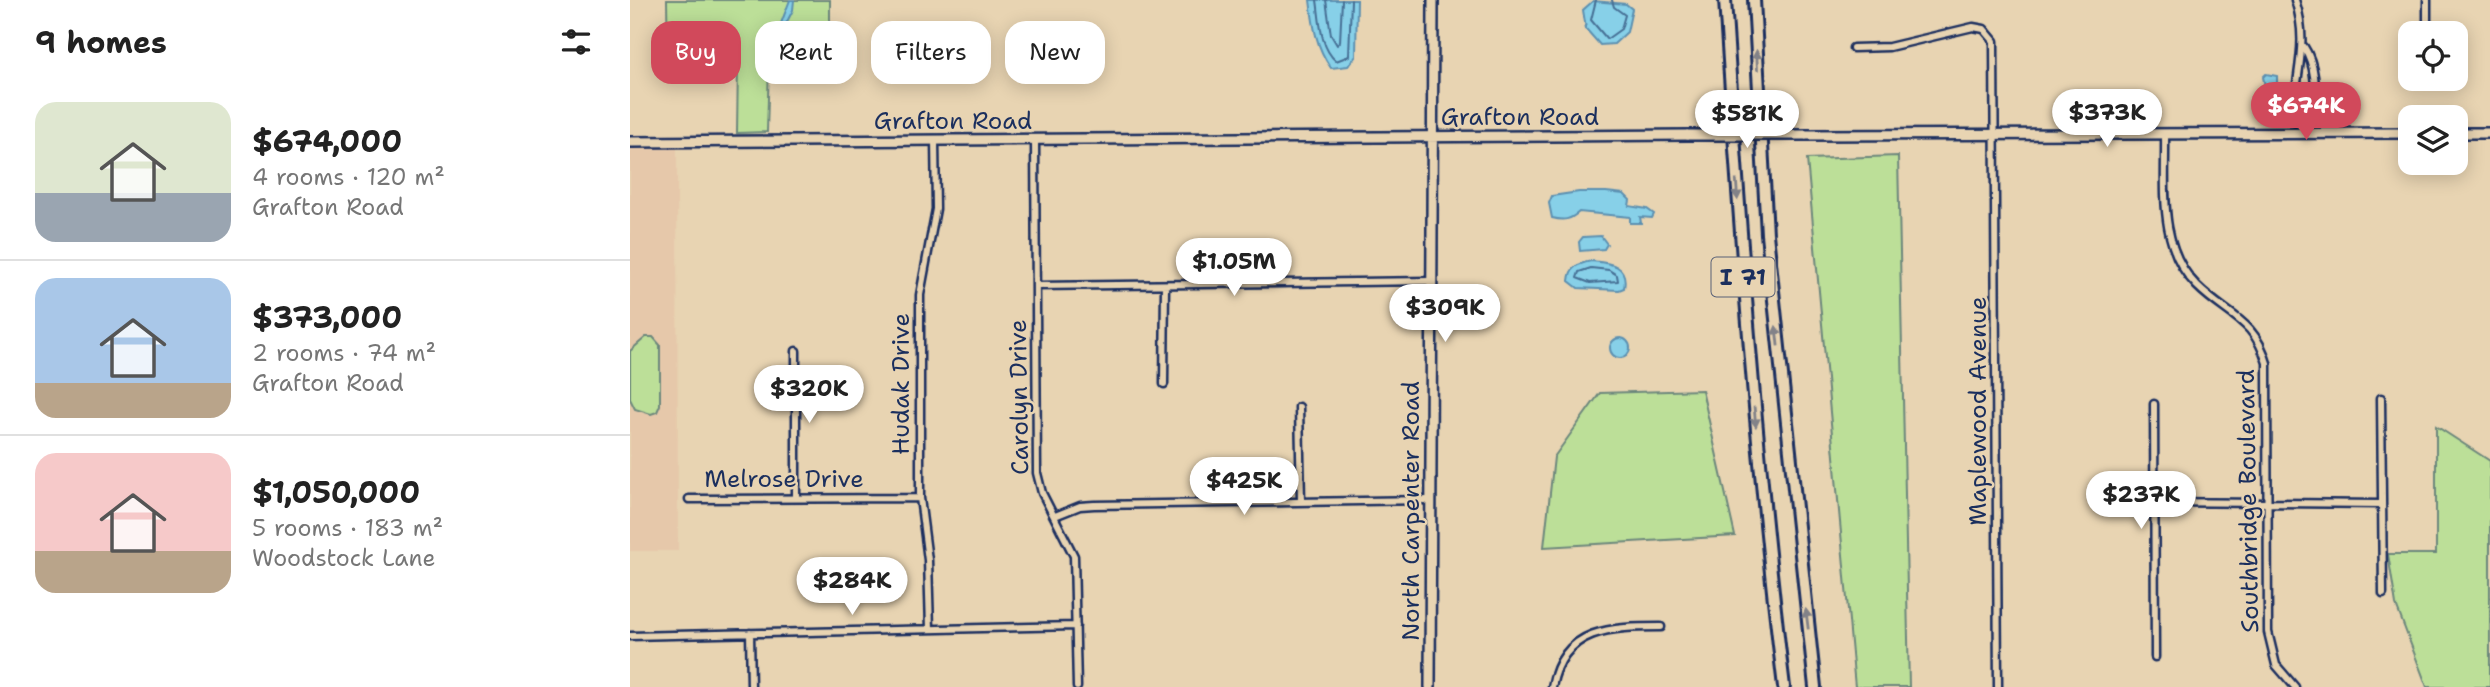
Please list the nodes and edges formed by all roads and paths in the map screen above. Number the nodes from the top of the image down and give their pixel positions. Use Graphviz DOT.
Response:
graph roads {
  1 [pos="1433,0"];
  2 [pos="1725,0"];
  3 [pos="1754,0"];
  4 [pos="2295,0"];
  5 [pos="2427,0"];
  6 [pos="2427,21"];
  7 [pos="2304,47"];
  8 [pos="1853,48"];
  9 [pos="2304,131"];
  10 [pos="2468,133"];
  11 [pos="2490,133"];
  12 [pos="1996,134"];
  13 [pos="2165,134"];
  14 [pos="2398,134"];
  15 [pos="1432,137"];
  16 [pos="1035,139"];
  17 [pos="935,140"];
  18 [pos="630,142"];
  19 [pos="1431,281"];
  20 [pos="1165,285"];
  21 [pos="1036,286"];
  22 [pos="796,351"];
  23 [pos="1164,384"];
  24 [pos="2381,398"];
  25 [pos="2154,404"];
  26 [pos="1299,407"];
  27 [pos="796,498"];
  28 [pos="920,498"];
  29 [pos="689,499"];
  30 [pos="1429,500"];
  31 [pos="1301,502"];
  32 [pos="2154,502"];
  33 [pos="2268,503"];
  34 [pos="2382,504"];
  35 [pos="1055,516"];
  36 [pos="2383,594"];
  37 [pos="1076,626"];
  38 [pos="1661,627"];
  39 [pos="930,629"];
  40 [pos="750,633"];
  41 [pos="630,636"];
  42 [pos="2155,657"];
  43 [pos="751,687"];
  44 [pos="1077,687"];
  45 [pos="1430,687"];
  46 [pos="1552,687"];
  47 [pos="1784,687"];
  48 [pos="1815,687"];
  49 [pos="1998,687"];
  50 [pos="2295,687"];
  1 -- 15 [label="street, North Carpenter Road"];
  2 -- 47 [label="highway, I 71, one-way"];
  48 -- 3 [label="highway, I 71, one-way"];
  4 -- 7 [label="street"];
  5 -- 6 [label="street"];
  7 -- 9 [label="street"];
  7 -- 9 [label="street"];
  8 -- 12 [label="street, Maplewood Avenue"];
  9 -- 13 [label="street, Grafton Road"];
  9 -- 14 [label="street, Grafton Road"];
  10 -- 11 [label="street"];
  12 -- 13 [label="street, Grafton Road"];
  12 -- 15 [label="street, Grafton Road, bridge"];
  12 -- 49 [label="street, Maplewood Avenue"];
  13 -- 33 [label="street, Southbridge Boulevard"];
  15 -- 16 [label="street, Grafton Road"];
  15 -- 19 [label="street, North Carpenter Road"];
  16 -- 17 [label="street, Grafton Road"];
  16 -- 21 [label="street, Carolyn Drive"];
  17 -- 18 [label="street, Grafton Road"];
  17 -- 28 [label="street, Hudak Drive"];
  19 -- 20 [label="street"];
  19 -- 30 [label="street, North Carpenter Road"];
  20 -- 21 [label="street"];
  20 -- 23 [label="street"];
  21 -- 35 [label="street, Carolyn Drive"];
  22 -- 27 [label="street"];
  24 -- 34 [label="street"];
  25 -- 32 [label="street"];
  26 -- 31 [label="street"];
  27 -- 28 [label="street, Melrose Drive"];
  27 -- 29 [label="street, Melrose Drive"];
  28 -- 39 [label="street, Hudak Drive"];
  30 -- 31 [label="street"];
  30 -- 45 [label="street, North Carpenter Road"];
  31 -- 35 [label="street"];
  32 -- 33 [label="street"];
  32 -- 42 [label="street"];
  33 -- 34 [label="street"];
  33 -- 50 [label="street, Southbridge Boulevard"];
  34 -- 36 [label="street"];
  35 -- 37 [label="street, Carolyn Drive"];
  37 -- 39 [label="street"];
  37 -- 44 [label="street, Carolyn Drive"];
  38 -- 46 [label="street"];
  39 -- 40 [label="street"];
  40 -- 41 [label="street"];
  40 -- 43 [label="street"];
}
